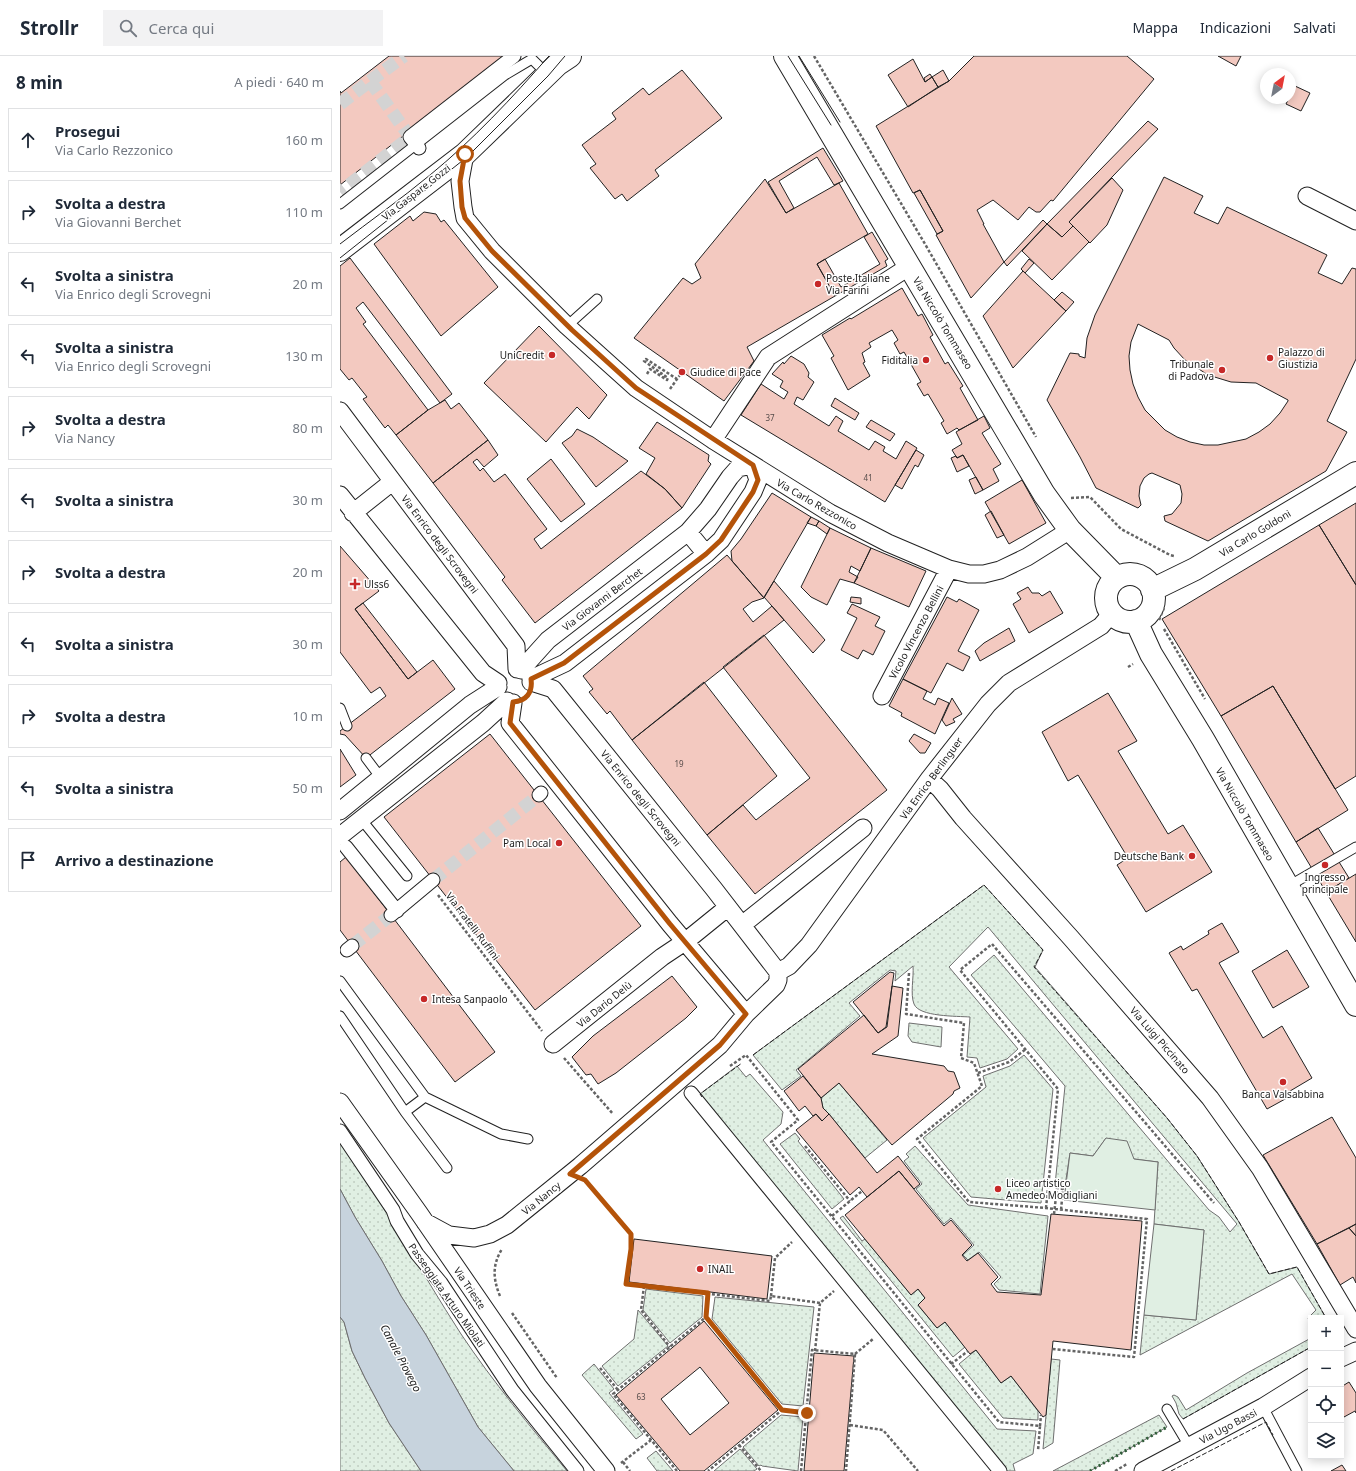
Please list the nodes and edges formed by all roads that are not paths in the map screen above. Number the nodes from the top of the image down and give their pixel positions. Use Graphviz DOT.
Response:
graph roads {
  1 [pos="514,56"];
  2 [pos="785,56"];
  3 [pos="559,63"];
  4 [pos="417,146"];
  5 [pos="465,154"];
  6 [pos="1307,196"];
  7 [pos="340,204"];
  8 [pos="1356,221"];
  9 [pos="340,250"];
  10 [pos="910,266"];
  11 [pos="597,299"];
  12 [pos="567,326"];
  13 [pos="340,411"];
  14 [pos="713,440"];
  15 [pos="753,465"];
  16 [pos="1356,473"];
  17 [pos="392,482"];
  18 [pos="340,495"];
  19 [pos="353,513"];
  20 [pos="1070,530"];
  21 [pos="688,532"];
  22 [pos="706,554"];
  23 [pos="949,569"];
  24 [pos="1117,578"];
  25 [pos="1158,599"];
  26 [pos="1112,613"];
  27 [pos="1136,621"];
  28 [pos="525,675"];
  29 [pos="504,693"];
  30 [pos="882,696"];
  31 [pos="340,708"];
  32 [pos="347,726"];
  33 [pos="366,758"];
  34 [pos="381,778"];
  35 [pos="929,779"];
  36 [pos="340,811"];
  37 [pos="361,819"];
  38 [pos="863,828"];
  39 [pos="343,841"];
  40 [pos="1356,847"];
  41 [pos="407,876"];
  42 [pos="431,882"];
  43 [pos="1287,887"];
  44 [pos="728,907"];
  45 [pos="742,925"];
  46 [pos="686,941"];
  47 [pos="778,972"];
  48 [pos="340,981"];
  49 [pos="1356,1006"];
  50 [pos="746,1014"];
  51 [pos="340,1016"];
  52 [pos="553,1044"];
  53 [pos="691,1093"];
  54 [pos="425,1098"];
  55 [pos="340,1102"];
  56 [pos="405,1112"];
  57 [pos="340,1131"];
  58 [pos="528,1139"];
  59 [pos="447,1168"];
  60 [pos="425,1222"];
  61 [pos="1356,1328"];
  62 [pos="1356,1351"];
  63 [pos="1344,1357"];
  64 [pos="1308,1379"];
  65 [pos="1263,1407"];
  66 [pos="1167,1409"];
  67 [pos="1189,1446"];
  68 [pos="611,1469"];
  69 [pos="577,1471"];
  70 [pos="1000,1471"];
  71 [pos="1143,1471"];
  72 [pos="1296,1471"];
  1 -- 4 [label="street"];
  2 -- 10 [label="street, Via Niccolò Tommaseo"];
  3 -- 4 [label="lane"];
  3 -- 5 [label="street, Via Gaspare Gozzi"];
  4 -- 7 [label="lane"];
  5 -- 9 [label="street, Via Gaspare Gozzi"];
  5 -- 12 [label="street, Via Carlo Rezzonico"];
  6 -- 8 [label="street"];
  10 -- 14 [label="street"];
  10 -- 20 [label="street, Via Niccolò Tommaseo"];
  11 -- 12 [label="lane"];
  12 -- 14 [label="street, Via Carlo Rezzonico"];
  13 -- 17 [label="street, Via Enrico degli Scrovegni"];
  14 -- 15 [label="street, Via Carlo Rezzonico"];
  15 -- 21 [label="street, Via Giovanni Berchet"];
  15 -- 22 [label="street"];
  15 -- 23 [label="street, Via Carlo Rezzonico"];
  16 -- 25 [label="street, Via Carlo Goldoni"];
  17 -- 19 [label="street"];
  17 -- 28 [label="street, Via Enrico degli Scrovegni"];
  18 -- 19 [label="street"];
  19 -- 29 [label="street"];
  20 -- 23 [label="street, Via Carlo Rezzonico"];
  20 -- 24 [label="street, Via Niccolò Tommaseo"];
  21 -- 22 [label="street"];
  21 -- 28 [label="street, Via Giovanni Berchet"];
  22 -- 28 [label="street"];
  23 -- 30 [label="street, Vicolo Vincenzo Bellini"];
  24 -- 25 [label="street"];
  24 -- 26 [label="street"];
  25 -- 27 [label="street"];
  26 -- 27 [label="street"];
  26 -- 35 [label="street, Via Enrico Berlinguer"];
  27 -- 43 [label="street, Via Niccolò Tommaseo"];
  28 -- 29 [label="street"];
  28 -- 29 [label="street, Via Enrico degli Scrovegni"];
  28 -- 44 [label="street, Via Enrico degli Scrovegni"];
  29 -- 34 [label="street"];
  29 -- 37 [label="street"];
  29 -- 46 [label="street"];
  31 -- 32 [label="lane"];
  33 -- 34 [label="lane"];
  34 -- 36 [label="street"];
  35 -- 47 [label="street, Via Enrico Berlinguer"];
  35 -- 61 [label="street, Via Luigi Piccinato"];
  37 -- 39 [label="street"];
  37 -- 41 [label="lane"];
  38 -- 45 [label="street"];
  39 -- 42 [label="street"];
  40 -- 43 [label="lane"];
  43 -- 49 [label="street, Via Niccolò Tommaseo"];
  44 -- 45 [label="street, Via Enrico degli Scrovegni"];
  44 -- 46 [label="street, Via Dario Delù"];
  45 -- 47 [label="street, Via Enrico degli Scrovegni"];
  46 -- 50 [label="street"];
  46 -- 52 [label="street, Via Dario Delù"];
  47 -- 50 [label="street"];
  48 -- 54 [label="lane"];
  50 -- 60 [label="street, Via Nancy"];
  51 -- 56 [label="lane"];
  53 -- 70 [label="street"];
  54 -- 56 [label="lane"];
  54 -- 58 [label="lane"];
  55 -- 60 [label="street, Via Trieste"];
  56 -- 59 [label="lane"];
  57 -- 69 [label="street, Passeggiata Arturo Miolati"];
  60 -- 68 [label="street, Via Trieste"];
  62 -- 63 [label="street"];
  64 -- 65 [label="street, Via Ugo Bassi"];
  65 -- 67 [label="street, Via Ugo Bassi"];
  65 -- 72 [label="lane"];
  66 -- 67 [label="lane"];
  67 -- 71 [label="street, Via Ugo Bassi"];
}
